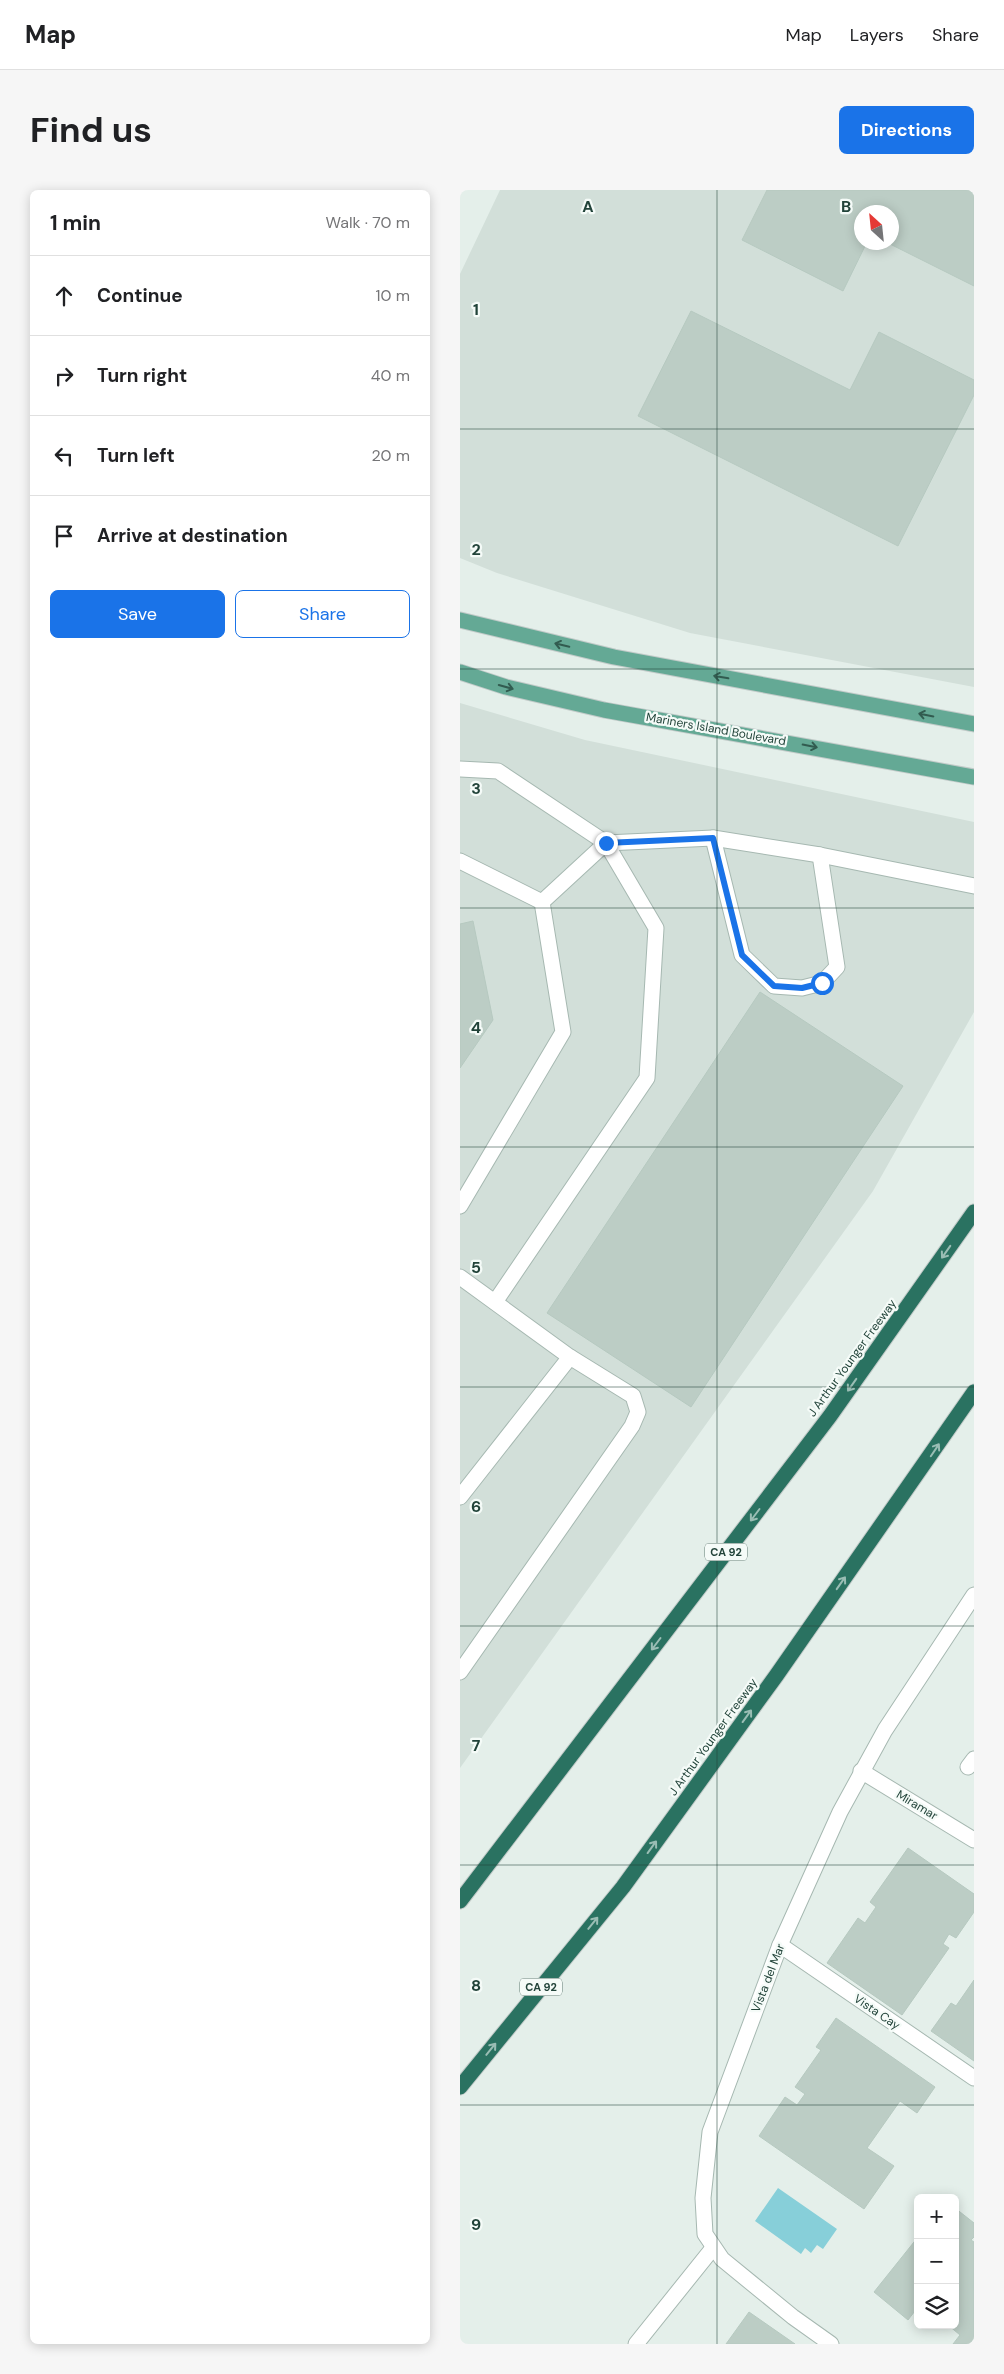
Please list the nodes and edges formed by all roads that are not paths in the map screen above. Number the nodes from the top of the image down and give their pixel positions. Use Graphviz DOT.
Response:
graph roads {
  1 [pos="460,620"];
  2 [pos="460,672"];
  3 [pos="974,724"];
  4 [pos="460,769"];
  5 [pos="974,777"];
  6 [pos="713,838"];
  7 [pos="606,843"];
  8 [pos="820,855"];
  9 [pos="460,861"];
  10 [pos="974,886"];
  11 [pos="542,902"];
  12 [pos="460,1206"];
  13 [pos="974,1212"];
  14 [pos="460,1277"];
  15 [pos="495,1302"];
  16 [pos="570,1357"];
  17 [pos="974,1392"];
  18 [pos="460,1497"];
  19 [pos="974,1595"];
  20 [pos="969,1614"];
  21 [pos="460,1672"];
  22 [pos="861,1771"];
  23 [pos="974,1840"];
  24 [pos="460,1901"];
  25 [pos="780,1945"];
  26 [pos="974,2078"];
  27 [pos="460,2087"];
  28 [pos="713,2248"];
  29 [pos="636,2344"];
  30 [pos="831,2344"];
  3 -- 1 [label="main road, one-way"];
  2 -- 5 [label="main road, Mariners Island Boulevard, one-way"];
  4 -- 7 [label="street"];
  6 -- 7 [label="street"];
  6 -- 8 [label="street"];
  6 -- 8 [label="street"];
  7 -- 11 [label="street"];
  7 -- 15 [label="street"];
  8 -- 10 [label="street"];
  9 -- 11 [label="street"];
  11 -- 12 [label="street"];
  13 -- 24 [label="highway, J Arthur Younger Freeway / CA 92, one-way"];
  14 -- 15 [label="street"];
  15 -- 16 [label="street"];
  16 -- 18 [label="street"];
  16 -- 21 [label="street"];
  27 -- 17 [label="highway, J Arthur Younger Freeway / CA 92, one-way"];
  19 -- 20 [label="street, Vista del Mar"];
  20 -- 22 [label="street, Vista del Mar"];
  22 -- 23 [label="street, Miramar"];
  22 -- 25 [label="street, Vista del Mar"];
  25 -- 26 [label="street, Vista Cay"];
  25 -- 28 [label="street, Vista del Mar"];
  28 -- 29 [label="street"];
  28 -- 30 [label="street, Vista del Mar"];
}
